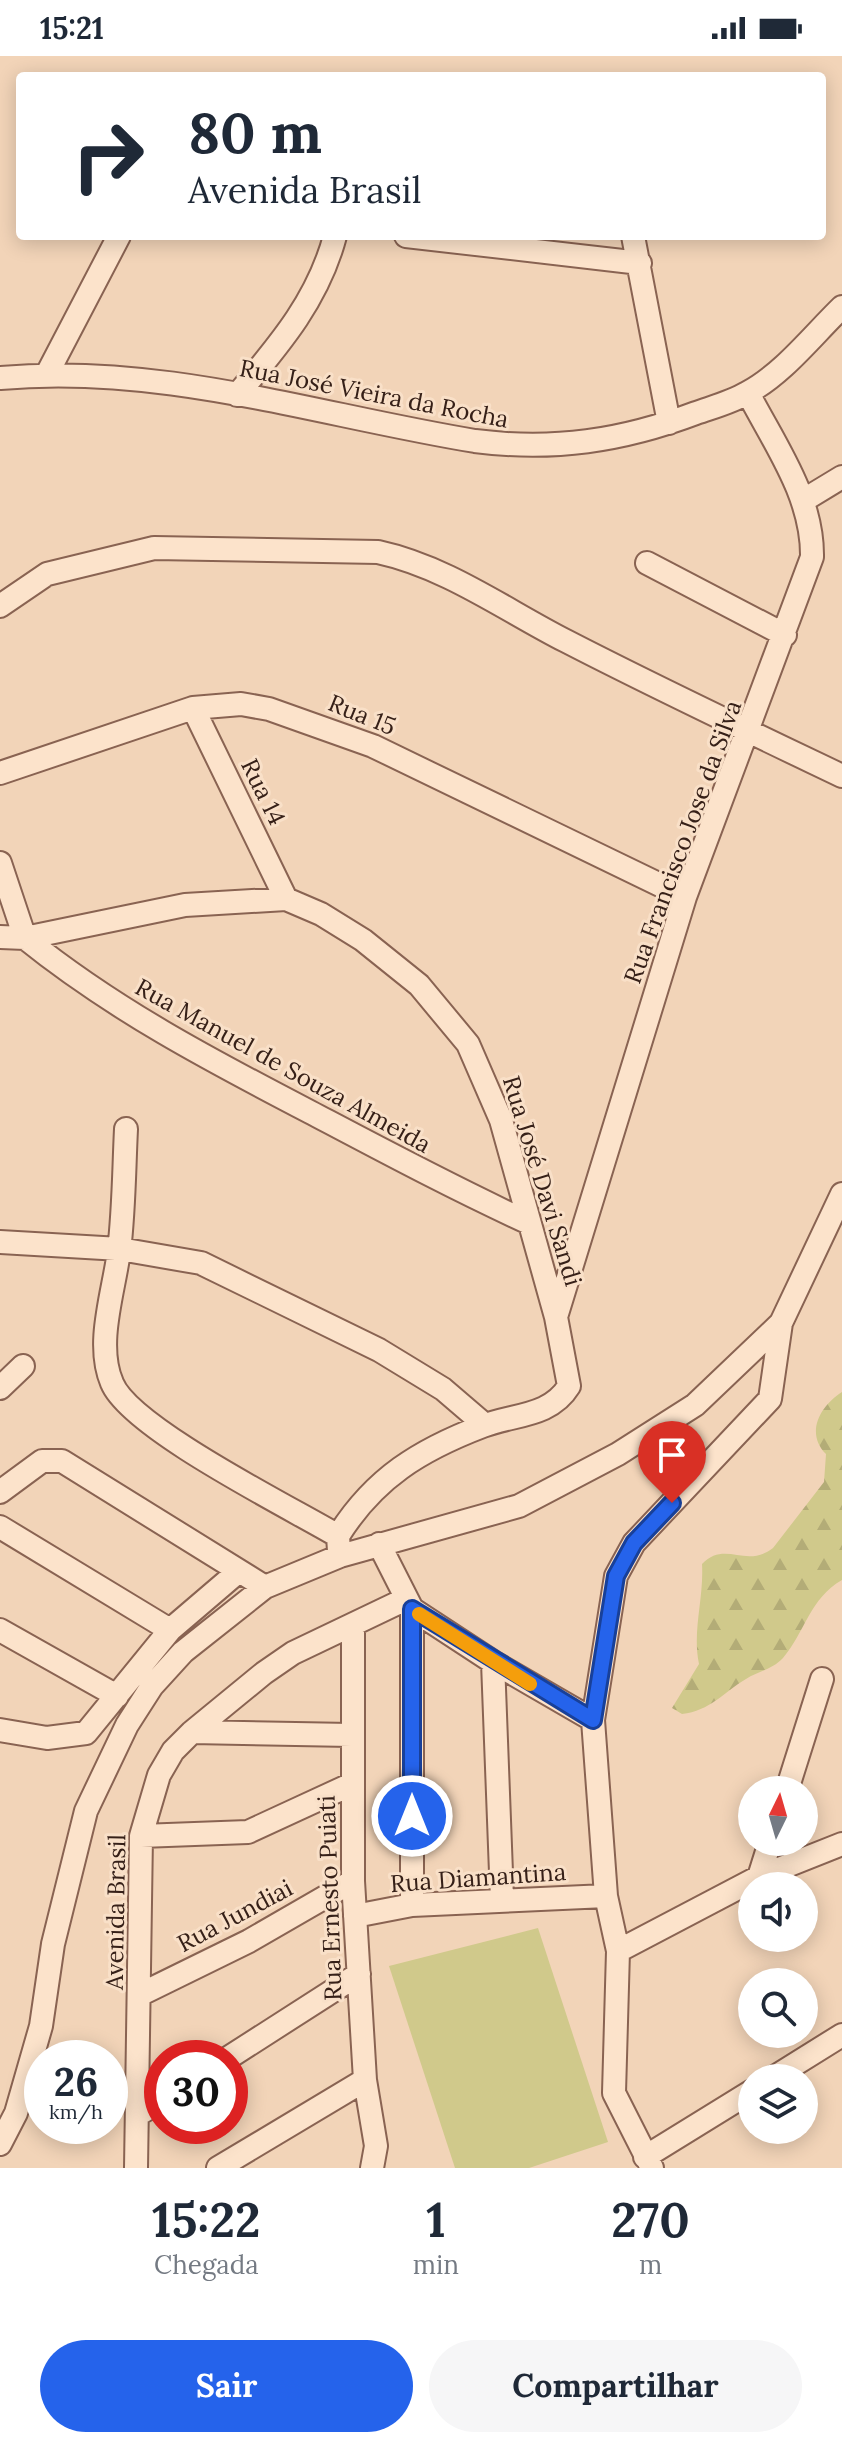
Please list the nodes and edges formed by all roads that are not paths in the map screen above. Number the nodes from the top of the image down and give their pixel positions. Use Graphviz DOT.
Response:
graph roads {
  1 [pos="117,240"];
  2 [pos="334,240"];
  3 [pos="634,240"];
  4 [pos="471,241"];
  5 [pos="640,263"];
  6 [pos="842,307"];
  7 [pos="47,374"];
  8 [pos="0,378"];
  9 [pos="748,393"];
  10 [pos="237,395"];
  11 [pos="669,423"];
  12 [pos="842,477"];
  13 [pos="804,500"];
  14 [pos="647,563"];
  15 [pos="0,606"];
  16 [pos="785,635"];
  17 [pos="193,708"];
  18 [pos="749,732"];
  19 [pos="0,773"];
  20 [pos="842,776"];
  21 [pos="0,863"];
  22 [pos="685,897"];
  23 [pos="286,899"];
  24 [pos="0,937"];
  25 [pos="25,938"];
  26 [pos="126,1129"];
  27 [pos="842,1194"];
  28 [pos="527,1222"];
  29 [pos="0,1242"];
  30 [pos="120,1249"];
  31 [pos="556,1317"];
  32 [pos="781,1323"];
  33 [pos="23,1366"];
  34 [pos="0,1388"];
  35 [pos="485,1425"];
  36 [pos="0,1492"];
  37 [pos="0,1527"];
  38 [pos="379,1544"];
  39 [pos="339,1546"];
  40 [pos="239,1571"];
  41 [pos="265,1587"];
  42 [pos="409,1604"];
  43 [pos="353,1625"];
  44 [pos="0,1630"];
  45 [pos="170,1630"];
  46 [pos="493,1662"];
  47 [pos="822,1679"];
  48 [pos="117,1696"];
  49 [pos="593,1720"];
  50 [pos="0,1730"];
  51 [pos="192,1732"];
  52 [pos="351,1735"];
  53 [pos="791,1776"];
  54 [pos="352,1784"];
  55 [pos="141,1836"];
  56 [pos="842,1844"];
  57 [pos="772,1872"];
  58 [pos="353,1881"];
  59 [pos="738,1888"];
  60 [pos="606,1896"];
  61 [pos="502,1899"];
  62 [pos="412,1905"];
  63 [pos="355,1916"];
  64 [pos="618,1951"];
  65 [pos="359,1974"];
  66 [pos="141,1994"];
  67 [pos="842,2035"];
  68 [pos="248,2045"];
  69 [pos="795,2064"];
  70 [pos="365,2080"];
  71 [pos="738,2101"];
  72 [pos="144,2111"];
  73 [pos="139,2114"];
  74 [pos="0,2144"];
  75 [pos="648,2163"];
  76 [pos="136,2168"];
  77 [pos="218,2168"];
  78 [pos="372,2168"];
  1 -- 7 [label="street"];
  2 -- 10 [label="street"];
  3 -- 5 [label="street"];
  4 -- 5 [label="street"];
  5 -- 11 [label="street"];
  6 -- 9 [label="street, Rua José Vieira da Rocha"];
  7 -- 8 [label="street, Rua José Vieira da Rocha"];
  7 -- 10 [label="street, Rua José Vieira da Rocha"];
  9 -- 11 [label="street, Rua José Vieira da Rocha"];
  9 -- 13 [label="street, Rua Francisco Jose da Silva"];
  10 -- 11 [label="street, Rua José Vieira da Rocha"];
  12 -- 13 [label="street"];
  13 -- 16 [label="street, Rua Francisco Jose da Silva"];
  14 -- 16 [label="street"];
  15 -- 18 [label="street"];
  16 -- 18 [label="street, Rua Francisco Jose da Silva"];
  17 -- 19 [label="street, Rua 15"];
  17 -- 22 [label="street, Rua 15"];
  17 -- 23 [label="street, Rua 14"];
  18 -- 20 [label="street"];
  18 -- 22 [label="street, Rua Francisco Jose da Silva"];
  21 -- 25 [label="street"];
  22 -- 31 [label="street, Rua Francisco Jose da Silva"];
  23 -- 25 [label="street, Rua José Davi Sandi"];
  23 -- 28 [label="street, Rua José Davi Sandi"];
  24 -- 25 [label="street, Rua José Davi Sandi"];
  25 -- 28 [label="street, Rua Manuel de Souza Almeida"];
  26 -- 30 [label="street"];
  27 -- 32 [label="street"];
  28 -- 31 [label="street, Rua José Davi Sandi"];
  29 -- 30 [label="street"];
  30 -- 35 [label="street"];
  30 -- 39 [label="street"];
  31 -- 35 [label="street, Rua José Davi Sandi"];
  32 -- 38 [label="street"];
  32 -- 49 [label="street"];
  33 -- 34 [label="street"];
  35 -- 39 [label="street"];
  36 -- 40 [label="street"];
  37 -- 45 [label="street"];
  38 -- 39 [label="street"];
  38 -- 42 [label="street"];
  39 -- 41 [label="street"];
  40 -- 41 [label="street"];
  40 -- 45 [label="street"];
  41 -- 74 [label="street"];
  42 -- 43 [label="street, Avenida Brasil"];
  42 -- 46 [label="street"];
  42 -- 62 [label="street"];
  43 -- 51 [label="street, Avenida Brasil"];
  43 -- 52 [label="street, Rua Ernesto Puiati"];
  44 -- 48 [label="street"];
  45 -- 48 [label="street"];
  46 -- 49 [label="street"];
  46 -- 61 [label="street"];
  47 -- 53 [label="street"];
  48 -- 50 [label="street"];
  49 -- 60 [label="street"];
  51 -- 52 [label="street"];
  51 -- 55 [label="street, Avenida Brasil"];
  52 -- 54 [label="street, Rua Ernesto Puiati"];
  54 -- 55 [label="street"];
  54 -- 58 [label="street, Rua Ernesto Puiati"];
  55 -- 66 [label="street, Avenida Brasil"];
  56 -- 57 [label="street"];
  58 -- 63 [label="street, Rua Ernesto Puiati"];
  58 -- 66 [label="street, Rua Jundiai"];
  59 -- 64 [label="street"];
  60 -- 61 [label="street, Rua Diamantina"];
  60 -- 64 [label="street"];
  61 -- 62 [label="street, Rua Diamantina"];
  62 -- 63 [label="street, Rua Diamantina"];
  63 -- 65 [label="street, Rua Ernesto Puiati"];
  64 -- 75 [label="street"];
  65 -- 68 [label="street"];
  65 -- 70 [label="street, Rua Ernesto Puiati"];
  66 -- 73 [label="street, Avenida Brasil"];
  67 -- 69 [label="street"];
  70 -- 77 [label="street"];
  70 -- 78 [label="street, Rua Ernesto Puiati"];
  71 -- 75 [label="street"];
  72 -- 73 [label="street"];
  73 -- 76 [label="street, Avenida Brasil"];
}
